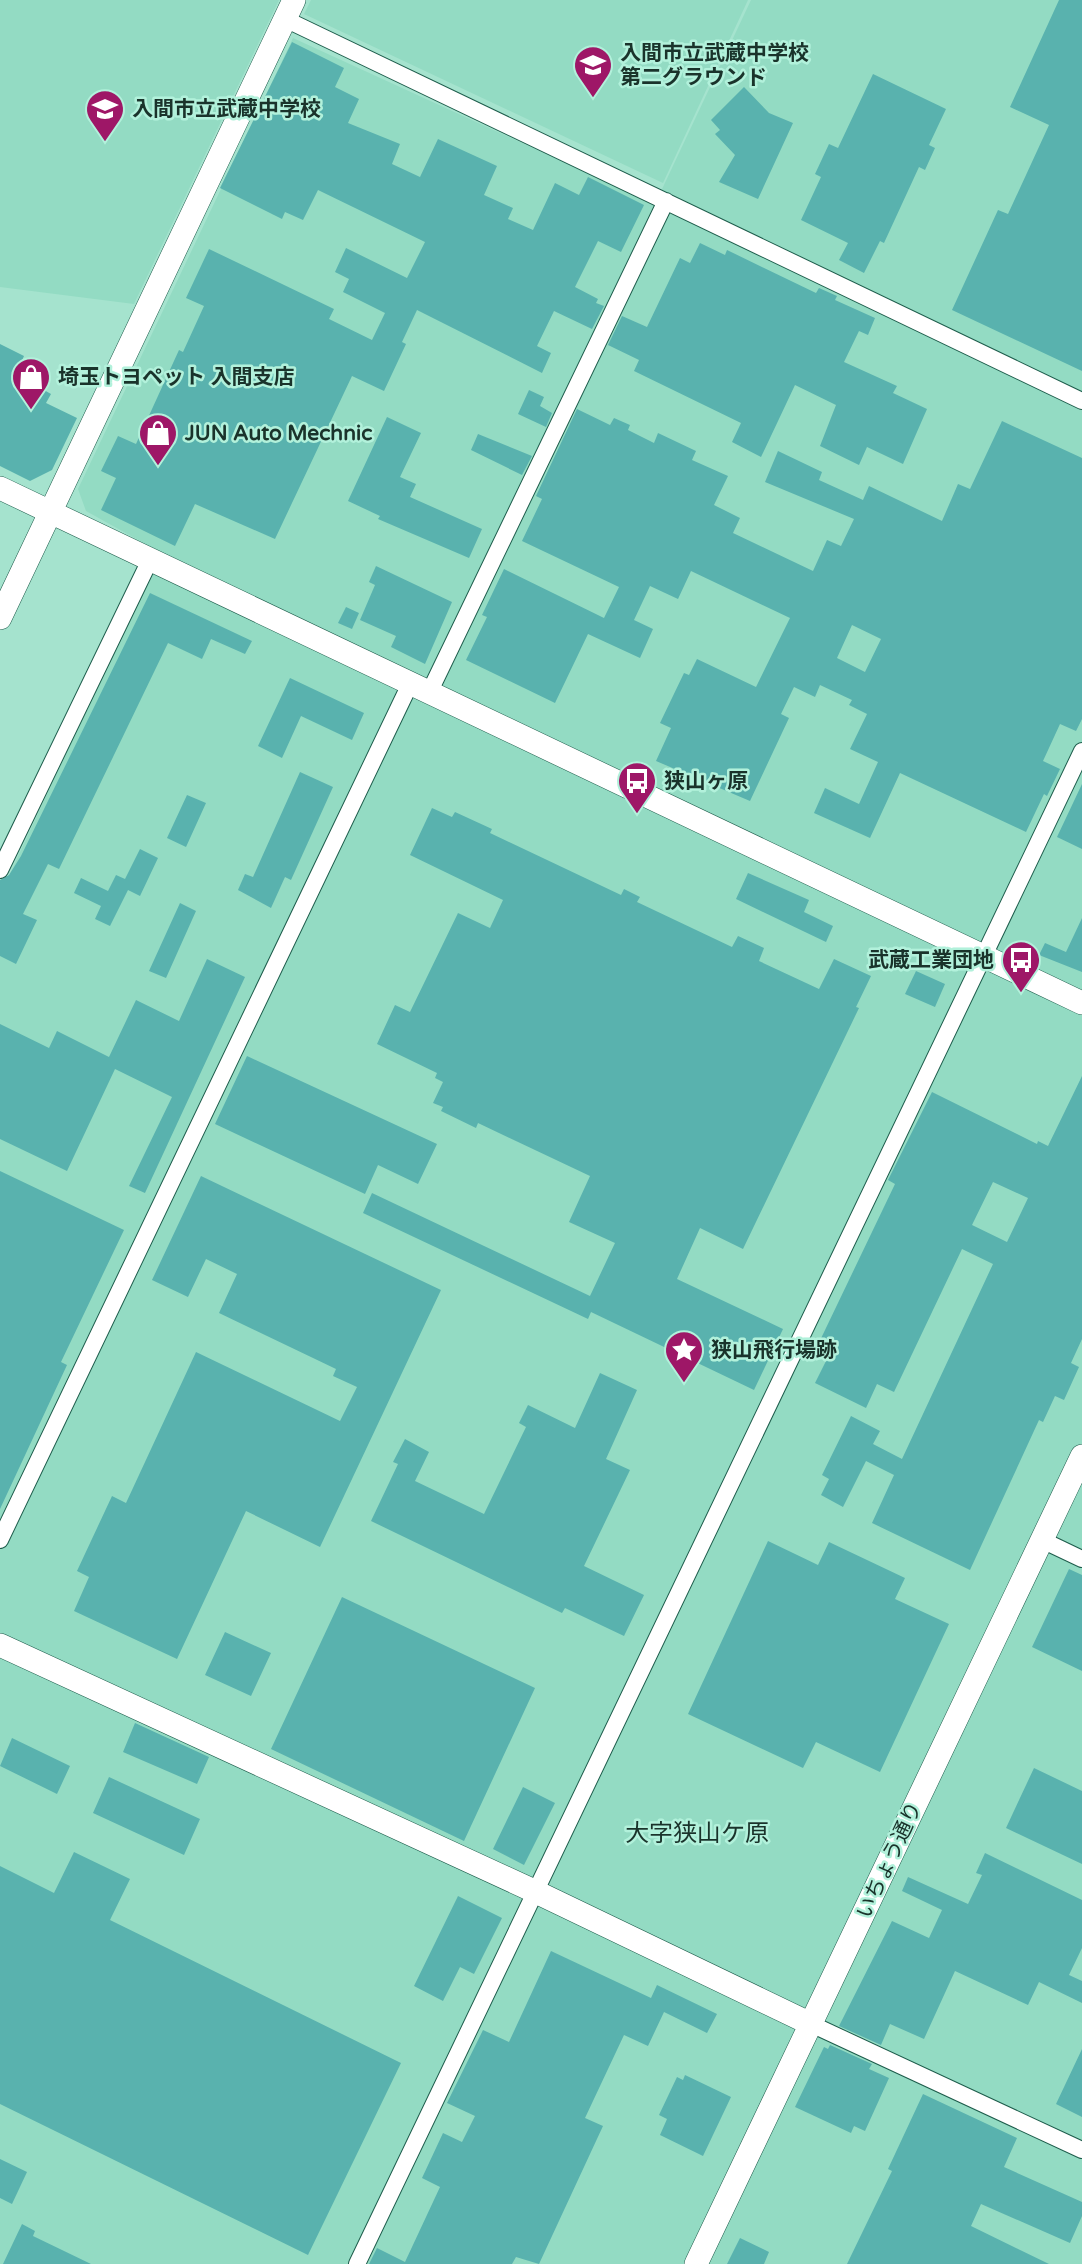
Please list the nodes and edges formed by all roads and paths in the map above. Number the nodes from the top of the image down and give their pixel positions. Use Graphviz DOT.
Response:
graph roads {
  1 [pos="290,10"];
  2 [pos="666,201"];
  3 [pos="1082,401"];
  4 [pos="0,488"];
  5 [pos="52,513"];
  6 [pos="150,560"];
  7 [pos="0,618"];
  8 [pos="419,689"];
  9 [pos="1082,751"];
  10 [pos="0,870"];
  11 [pos="985,957"];
  12 [pos="1082,1003"];
  13 [pos="1082,1456"];
  14 [pos="0,1540"];
  15 [pos="1042,1540"];
  16 [pos="1082,1559"];
  17 [pos="0,1645"];
  18 [pos="534,1891"];
  19 [pos="811,2024"];
  20 [pos="1082,2150"];
  21 [pos="357,2264"];
  22 [pos="696,2264"];
  1 -- 2 [label="street"];
  1 -- 5 [label="street"];
  2 -- 3 [label="street"];
  2 -- 8 [label="street"];
  4 -- 5 [label="street"];
  5 -- 6 [label="street"];
  5 -- 7 [label="street"];
  6 -- 8 [label="street"];
  6 -- 10 [label="street"];
  8 -- 11 [label="street"];
  8 -- 14 [label="street"];
  9 -- 11 [label="street"];
  11 -- 12 [label="street"];
  11 -- 18 [label="street"];
  13 -- 15 [label="street, いちょう通り"];
  15 -- 16 [label="street"];
  15 -- 19 [label="street, いちょう通り"];
  17 -- 18 [label="street"];
  18 -- 19 [label="street"];
  18 -- 21 [label="street"];
  19 -- 20 [label="street"];
  19 -- 22 [label="street, いちょう通り"];
}
